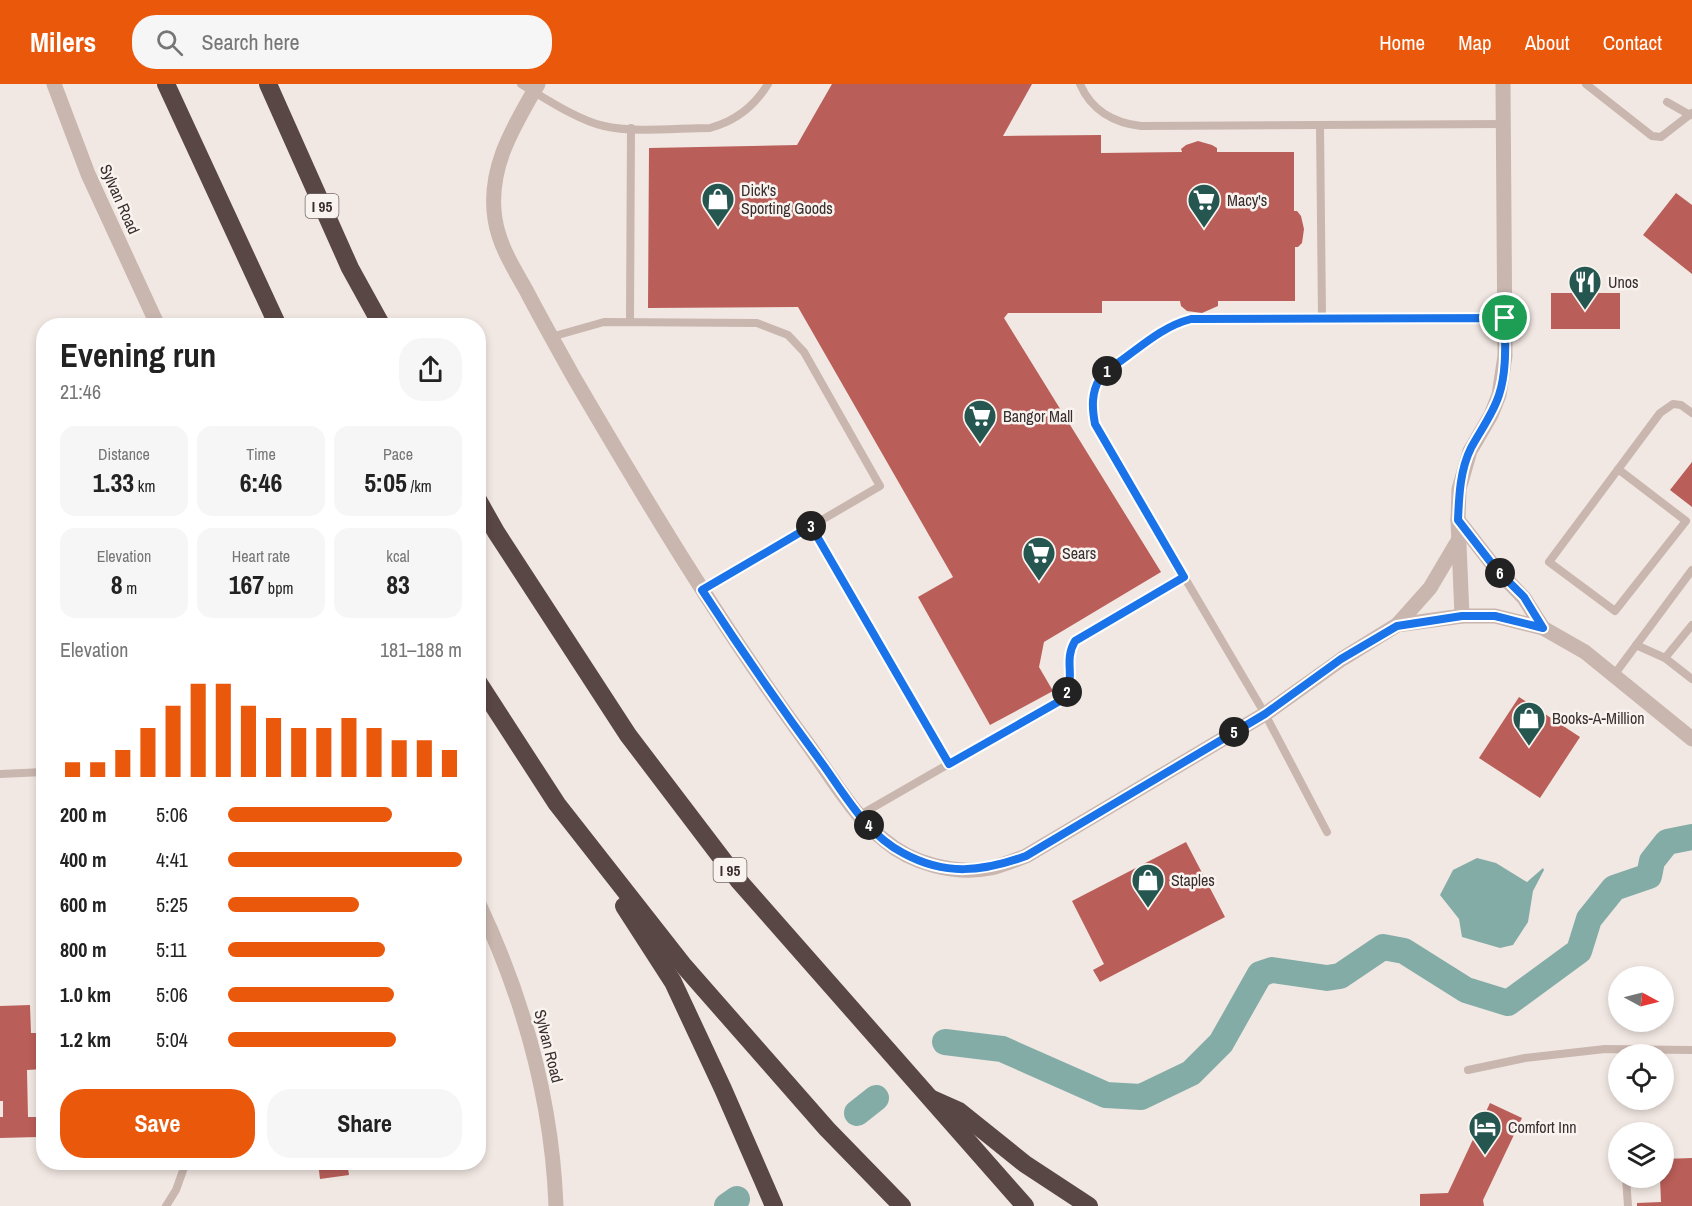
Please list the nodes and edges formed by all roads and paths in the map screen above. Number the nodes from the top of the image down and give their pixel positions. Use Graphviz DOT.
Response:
graph roads {
  1 [pos="54,84"];
  2 [pos="166,84"];
  3 [pos="268,84"];
  4 [pos="768,84"];
  5 [pos="1080,84"];
  6 [pos="1503,84"];
  7 [pos="1586,84"];
  8 [pos="531,87"];
  9 [pos="1667,102"];
  10 [pos="1691,114"];
  11 [pos="1504,124"];
  12 [pos="1320,125"];
  13 [pos="631,128"];
  14 [pos="154,318"];
  15 [pos="274,318"];
  16 [pos="378,318"];
  17 [pos="1322,318"];
  18 [pos="1505,318"];
  19 [pos="630,321"];
  20 [pos="551,337"];
  21 [pos="1692,413"];
  22 [pos="1618,469"];
  23 [pos="486,514"];
  24 [pos="1458,520"];
  25 [pos="811,526"];
  26 [pos="1459,539"];
  27 [pos="1692,570"];
  28 [pos="1184,577"];
  29 [pos="702,590"];
  30 [pos="1462,616"];
  31 [pos="1692,625"];
  32 [pos="1397,626"];
  33 [pos="1543,628"];
  34 [pos="1636,645"];
  35 [pos="1665,658"];
  36 [pos="1614,675"];
  37 [pos="1692,679"];
  38 [pos="486,694"];
  39 [pos="1265,714"];
  40 [pos="1692,739"];
  41 [pos="949,764"];
  42 [pos="36,772"];
  43 [pos="0,774"];
  44 [pos="557,804"];
  45 [pos="860,815"];
  46 [pos="1327,832"];
  47 [pos="486,921"];
  48 [pos="1692,1050"];
  49 [pos="1468,1070"];
  50 [pos="926,1096"];
  51 [pos="183,1170"];
  52 [pos="1627,1188"];
  53 [pos="166,1206"];
  54 [pos="556,1206"];
  55 [pos="774,1206"];
  56 [pos="902,1206"];
  57 [pos="1025,1206"];
  58 [pos="1089,1206"];
  59 [pos="1628,1206"];
  1 -- 14 [label="street, Sylvan Road"];
  2 -- 15 [label="highway"];
  3 -- 16 [label="highway, I 95"];
  4 -- 13 [label="lane"];
  5 -- 12 [label="lane"];
  6 -- 11 [label="street"];
  7 -- 10 [label="lane"];
  8 -- 13 [label="lane"];
  8 -- 20 [label="street"];
  9 -- 10 [label="lane"];
  11 -- 12 [label="lane"];
  11 -- 18 [label="street"];
  12 -- 17 [label="lane"];
  13 -- 19 [label="lane"];
  17 -- 18 [label="lane"];
  17 -- 28 [label="lane"];
  18 -- 24 [label="street"];
  19 -- 20 [label="lane"];
  19 -- 25 [label="lane"];
  20 -- 29 [label="street"];
  21 -- 22 [label="lane"];
  22 -- 22 [label="lane"];
  23 -- 50 [label="highway, I 95"];
  24 -- 26 [label="street"];
  24 -- 33 [label="street"];
  25 -- 29 [label="lane"];
  25 -- 41 [label="lane"];
  26 -- 30 [label="street"];
  26 -- 32 [label="street"];
  27 -- 34 [label="lane"];
  28 -- 39 [label="lane"];
  28 -- 41 [label="lane"];
  29 -- 45 [label="street"];
  30 -- 32 [label="street"];
  30 -- 33 [label="street"];
  31 -- 35 [label="lane"];
  32 -- 39 [label="street"];
  33 -- 36 [label="street"];
  34 -- 35 [label="lane"];
  34 -- 36 [label="lane"];
  35 -- 37 [label="lane"];
  36 -- 40 [label="street"];
  38 -- 44 [label="highway"];
  39 -- 45 [label="street"];
  39 -- 46 [label="lane"];
  41 -- 45 [label="lane"];
  42 -- 43 [label="lane"];
  44 -- 55 [label="highway"];
  44 -- 56 [label="highway"];
  47 -- 54 [label="street, Sylvan Road"];
  48 -- 49 [label="lane"];
  50 -- 57 [label="highway, I 95"];
  50 -- 58 [label="highway"];
  51 -- 53 [label="lane"];
  52 -- 59 [label="lane"];
}
